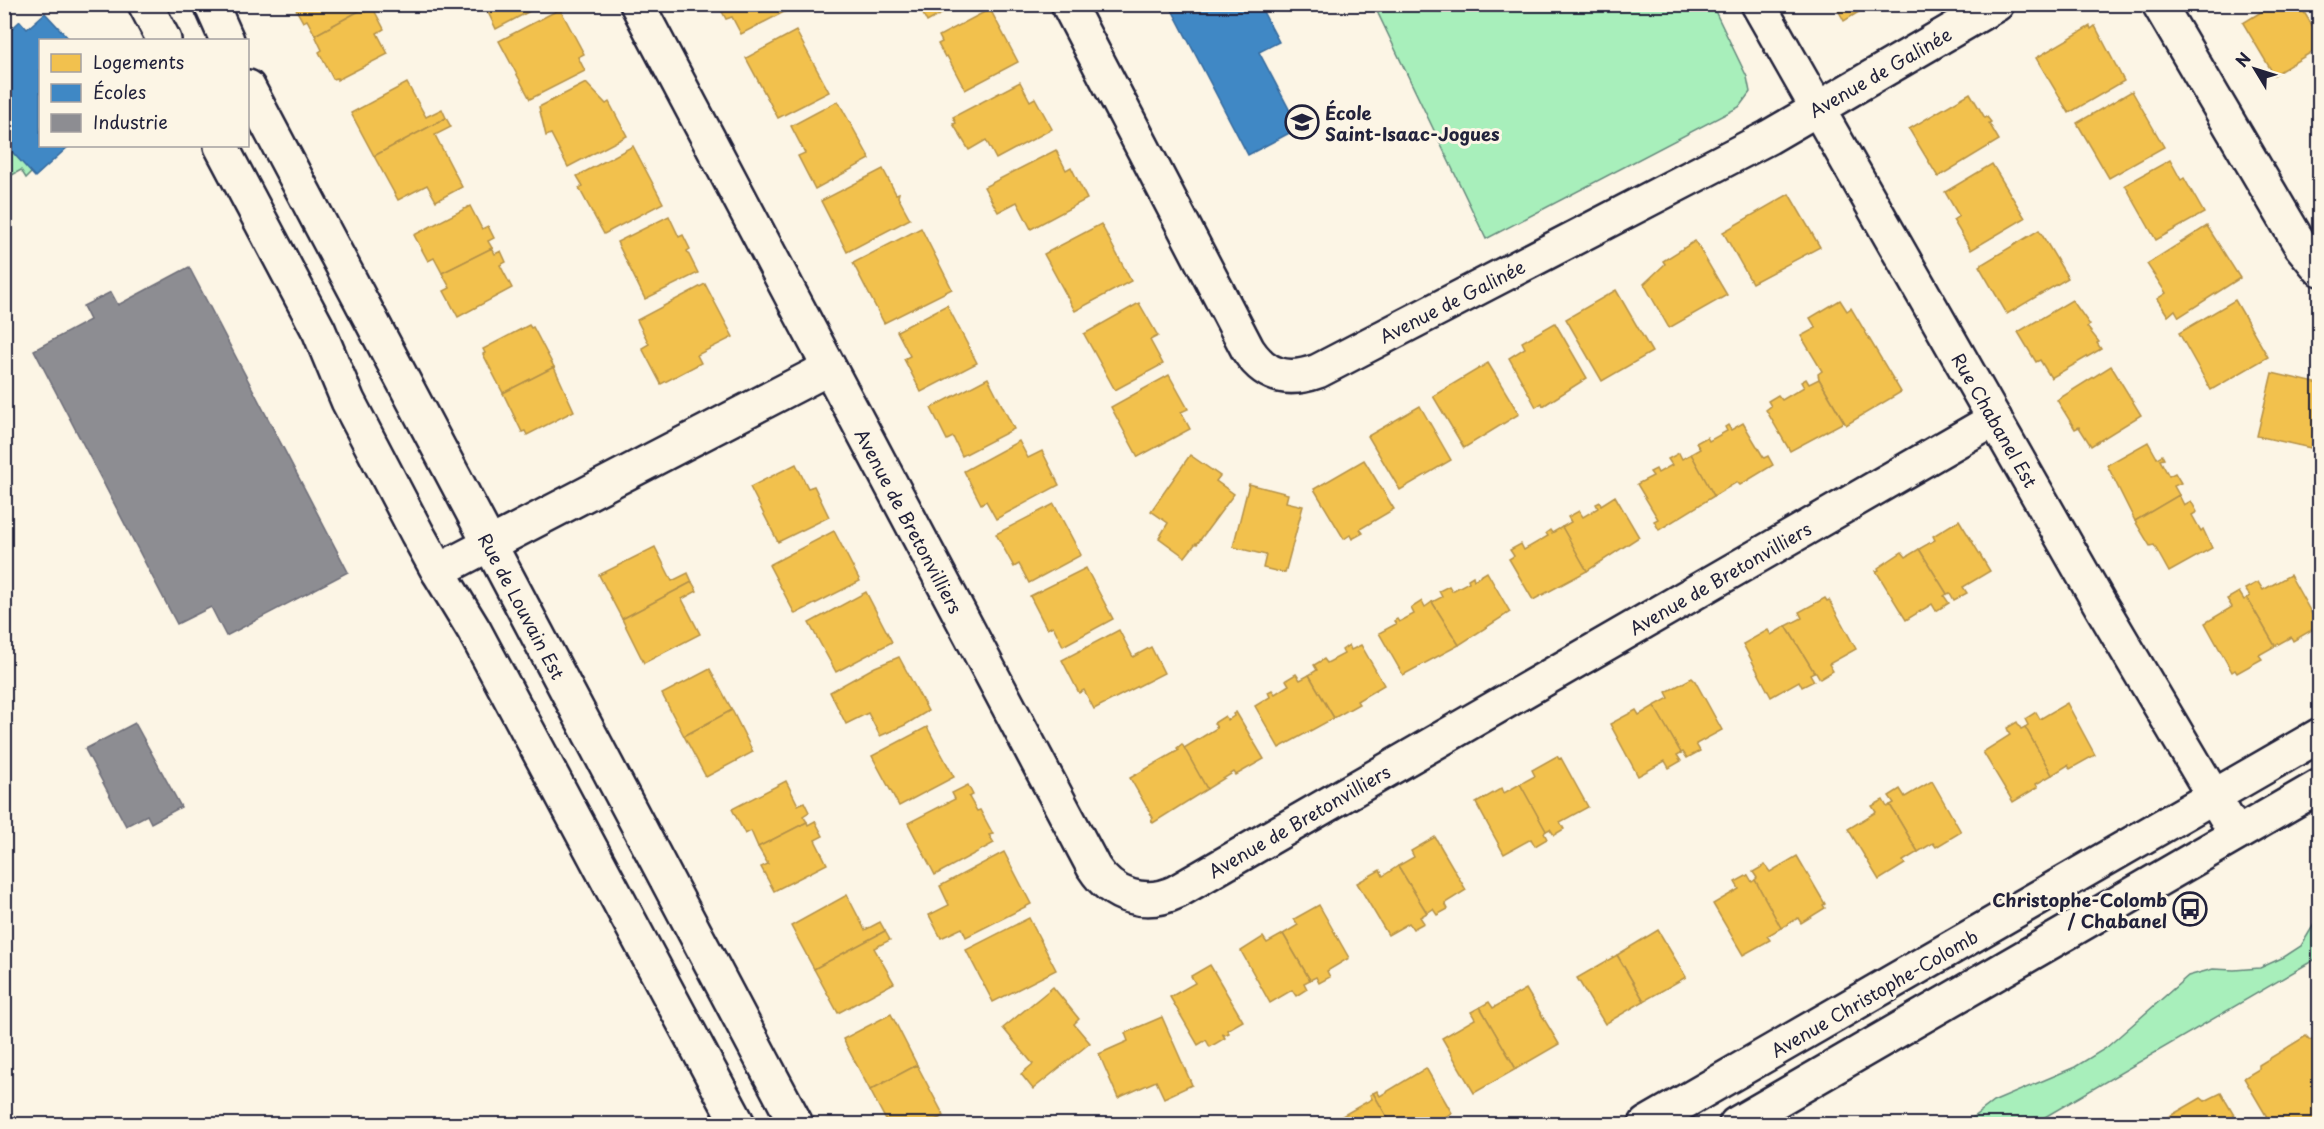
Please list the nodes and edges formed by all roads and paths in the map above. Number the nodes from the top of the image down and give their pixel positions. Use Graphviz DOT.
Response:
graph roads {
  1 [pos="145,4"];
  2 [pos="211,4"];
  3 [pos="637,4"];
  4 [pos="1068,4"];
  5 [pos="1758,4"];
  6 [pos="1997,4"];
  7 [pos="2159,4"];
  8 [pos="163,39"];
  9 [pos="227,39"];
  10 [pos="249,89"];
  11 [pos="1816,108"];
  12 [pos="222,147"];
  13 [pos="2319,269"];
  14 [pos="829,368"];
  15 [pos="1995,419"];
  16 [pos="489,544"];
  17 [pos="438,572"];
  18 [pos="2319,735"];
  19 [pos="2319,786"];
  20 [pos="2213,796"];
  21 [pos="2236,834"];
  22 [pos="738,1125"];
  23 [pos="796,1125"];
  24 [pos="1646,1125"];
  25 [pos="1736,1125"];
  1 -- 8 [label="street"];
  2 -- 9 [label="street"];
  3 -- 14 [label="street, Avenue de Bretonvilliers"];
  4 -- 11 [label="street, Avenue de Galinée"];
  5 -- 11 [label="street, Rue Chabanel Est"];
  6 -- 11 [label="street, Avenue de Galinée"];
  7 -- 13 [label="street"];
  10 -- 16 [label="street, Rue de Louvain Est"];
  11 -- 15 [label="street, Rue Chabanel Est"];
  12 -- 17 [label="street"];
  14 -- 15 [label="street, Avenue de Bretonvilliers"];
  14 -- 16 [label="street"];
  15 -- 20 [label="street, Rue Chabanel Est"];
  16 -- 17 [label="street"];
  16 -- 23 [label="street, Rue de Louvain Est"];
  17 -- 22 [label="street"];
  18 -- 20 [label="street, Avenue Christophe-Colomb"];
  19 -- 21 [label="street"];
  20 -- 21 [label="street, Rue Chabanel Est"];
  20 -- 24 [label="street, Avenue Christophe-Colomb"];
  21 -- 25 [label="street"];
}
